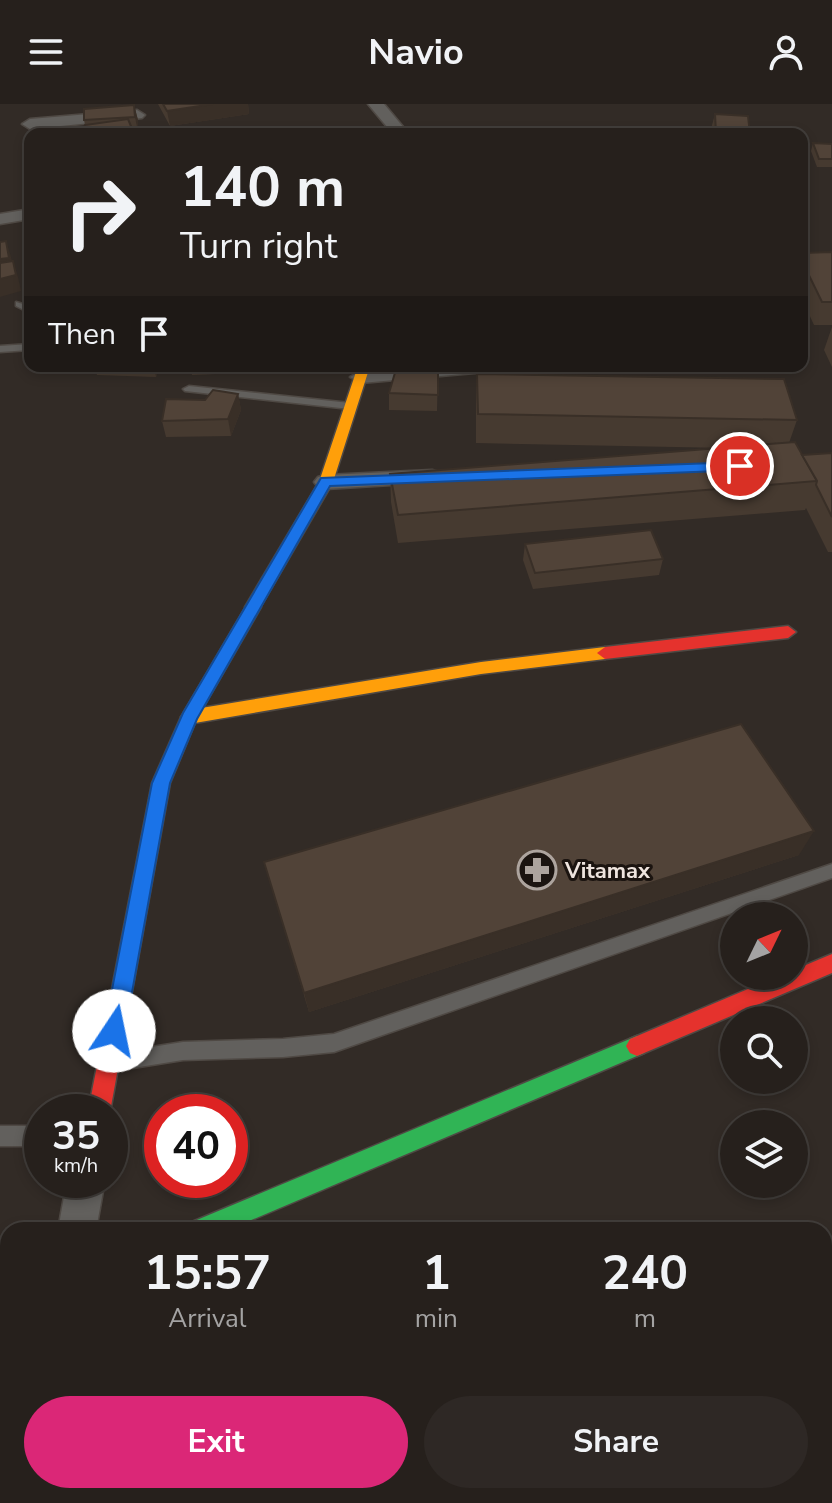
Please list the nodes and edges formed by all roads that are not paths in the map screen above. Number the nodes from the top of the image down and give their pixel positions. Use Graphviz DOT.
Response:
graph roads {
  1 [pos="400,104"];
  2 [pos="378,107"];
  3 [pos="136,109"];
  4 [pos="30,124"];
  5 [pos="396,128"];
  6 [pos="24,215"];
  7 [pos="0,219"];
  8 [pos="24,347"];
  9 [pos="0,349"];
  10 [pos="362,372"];
  11 [pos="189,389"];
  12 [pos="350,406"];
  13 [pos="453,477"];
  14 [pos="326,482"];
  15 [pos="788,632"];
  16 [pos="189,717"];
  17 [pos="832,871"];
  18 [pos="832,963"];
  19 [pos="109,1063"];
  20 [pos="103,1094"];
  21 [pos="0,1136"];
  22 [pos="24,1136"];
  23 [pos="83,1198"];
  24 [pos="78,1222"];
  25 [pos="219,1222"];
  1 -- 2 [label="street"];
  2 -- 5 [label="street"];
  3 -- 4 [label="street"];
  6 -- 7 [label="street"];
  8 -- 9 [label="lane"];
  10 -- 12 [label="street"];
  11 -- 12 [label="lane"];
  12 -- 14 [label="street"];
  13 -- 14 [label="street"];
  14 -- 16 [label="street"];
  15 -- 16 [label="street"];
  16 -- 19 [label="street"];
  17 -- 19 [label="lane"];
  18 -- 25 [label="street"];
  19 -- 20 [label="street"];
  21 -- 22 [label="lane"];
  23 -- 24 [label="street"];
}
